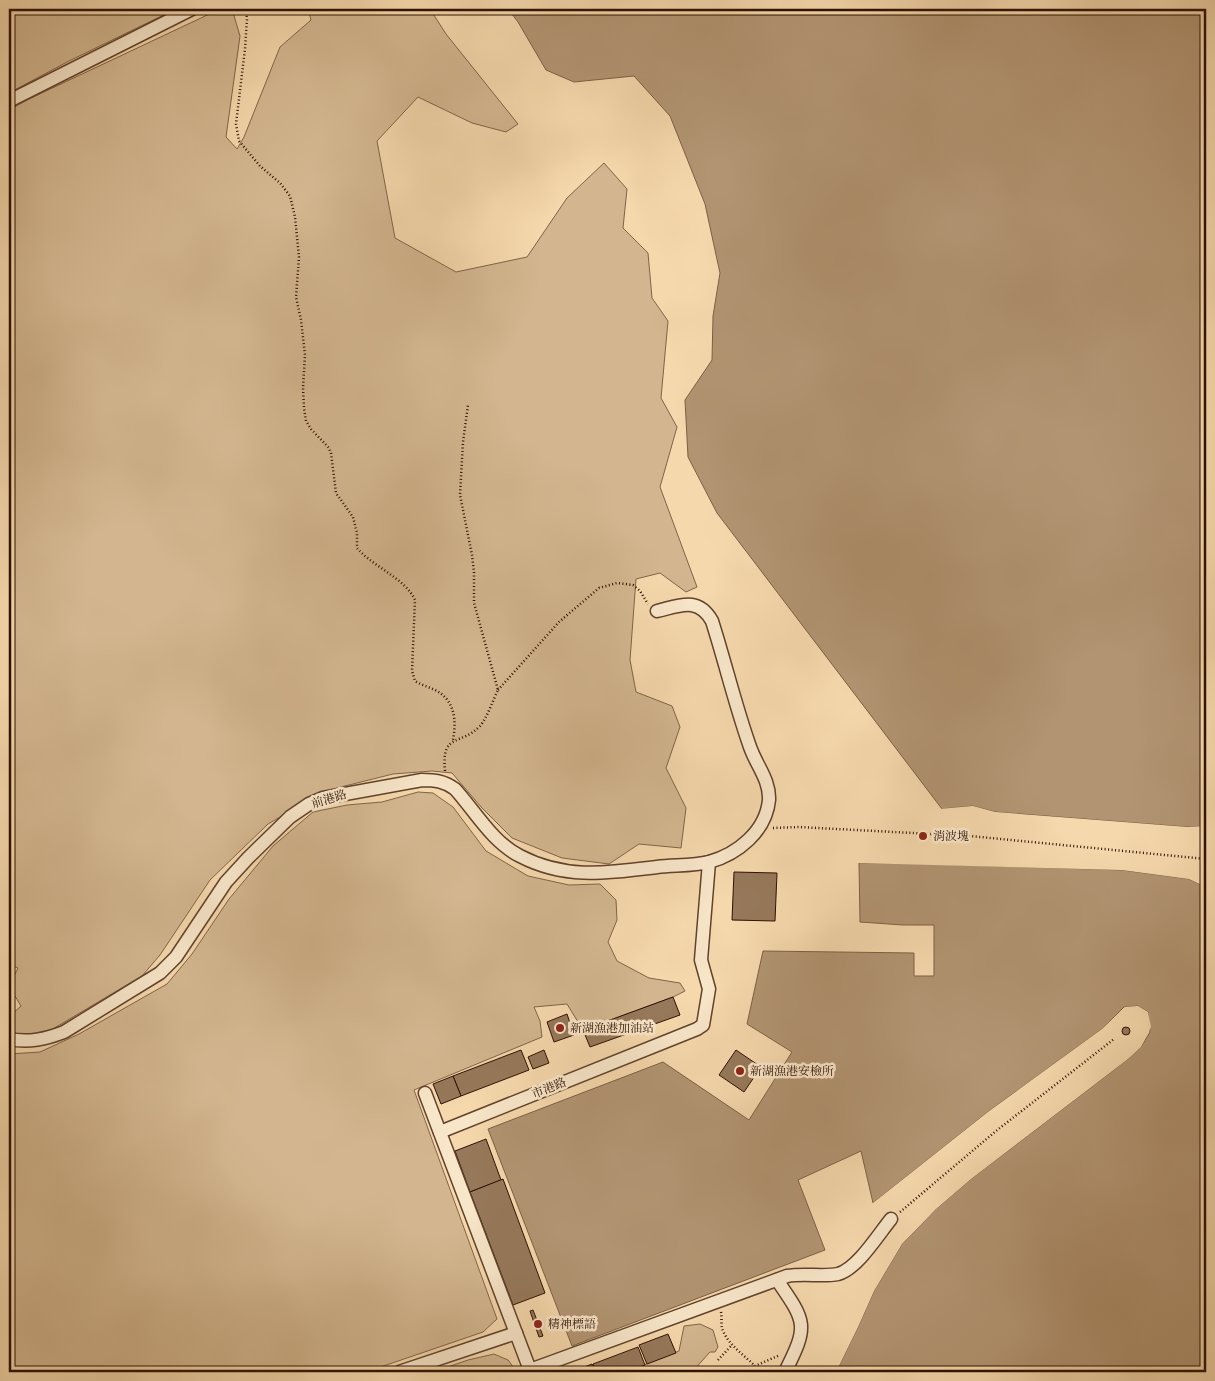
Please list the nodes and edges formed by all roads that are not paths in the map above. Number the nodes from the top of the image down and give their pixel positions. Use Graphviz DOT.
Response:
graph roads {
  1 [pos="192,9"];
  2 [pos="9,101"];
  3 [pos="657,611"];
  4 [pos="709,862"];
  5 [pos="9,1039"];
  6 [pos="425,1093"];
  7 [pos="440,1132"];
  8 [pos="891,1220"];
  9 [pos="777,1280"];
  10 [pos="516,1333"];
  11 [pos="399,1372"];
  12 [pos="786,1372"];
  1 -- 2 [label="street"];
  3 -- 4 [label="street"];
  4 -- 5 [label="street, 前港路"];
  4 -- 7 [label="street, 市港路"];
  6 -- 7 [label="street"];
  7 -- 10 [label="street"];
  8 -- 9 [label="street"];
  9 -- 10 [label="street"];
  9 -- 12 [label="street"];
  10 -- 11 [label="street"];
}
